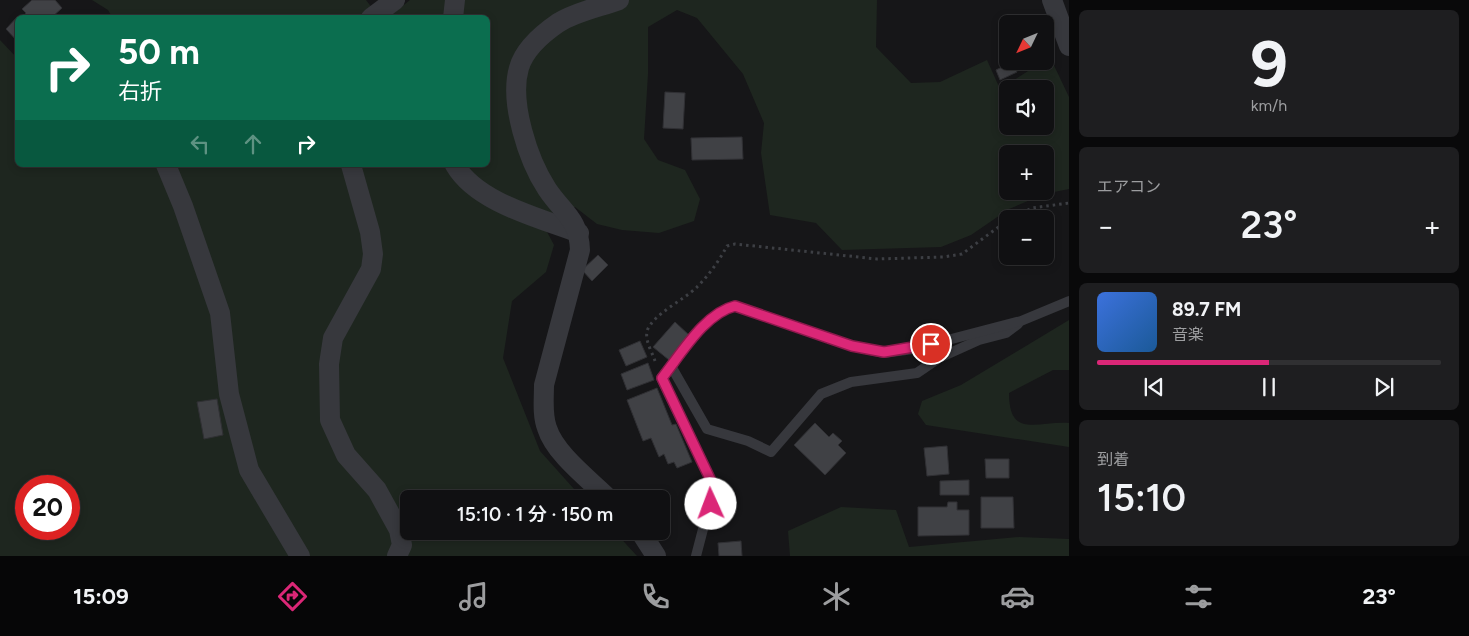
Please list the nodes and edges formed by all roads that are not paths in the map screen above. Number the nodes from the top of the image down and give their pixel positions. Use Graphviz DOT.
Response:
graph roads {
  1 [pos="395,0"];
  2 [pos="455,0"];
  3 [pos="619,0"];
  4 [pos="1052,0"];
  5 [pos="375,15"];
  6 [pos="453,15"];
  7 [pos="1069,46"];
  8 [pos="167,167"];
  9 [pos="352,167"];
  10 [pos="457,167"];
  11 [pos="579,234"];
  12 [pos="1069,301"];
  13 [pos="1021,321"];
  14 [pos="671,366"];
  15 [pos="600,490"];
  16 [pos="646,540"];
  17 [pos="300,556"];
  18 [pos="397,556"];
  19 [pos="656,556"];
  20 [pos="696,556"];
  1 -- 5 [label="street"];
  2 -- 6 [label="street"];
  3 -- 11 [label="street"];
  4 -- 7 [label="street"];
  8 -- 17 [label="street"];
  9 -- 18 [label="street"];
  10 -- 11 [label="street"];
  11 -- 15 [label="street"];
  12 -- 13 [label="lane"];
  13 -- 14 [label="lane"];
  13 -- 14 [label="lane"];
  14 -- 20 [label="lane"];
  16 -- 19 [label="street"];
}
